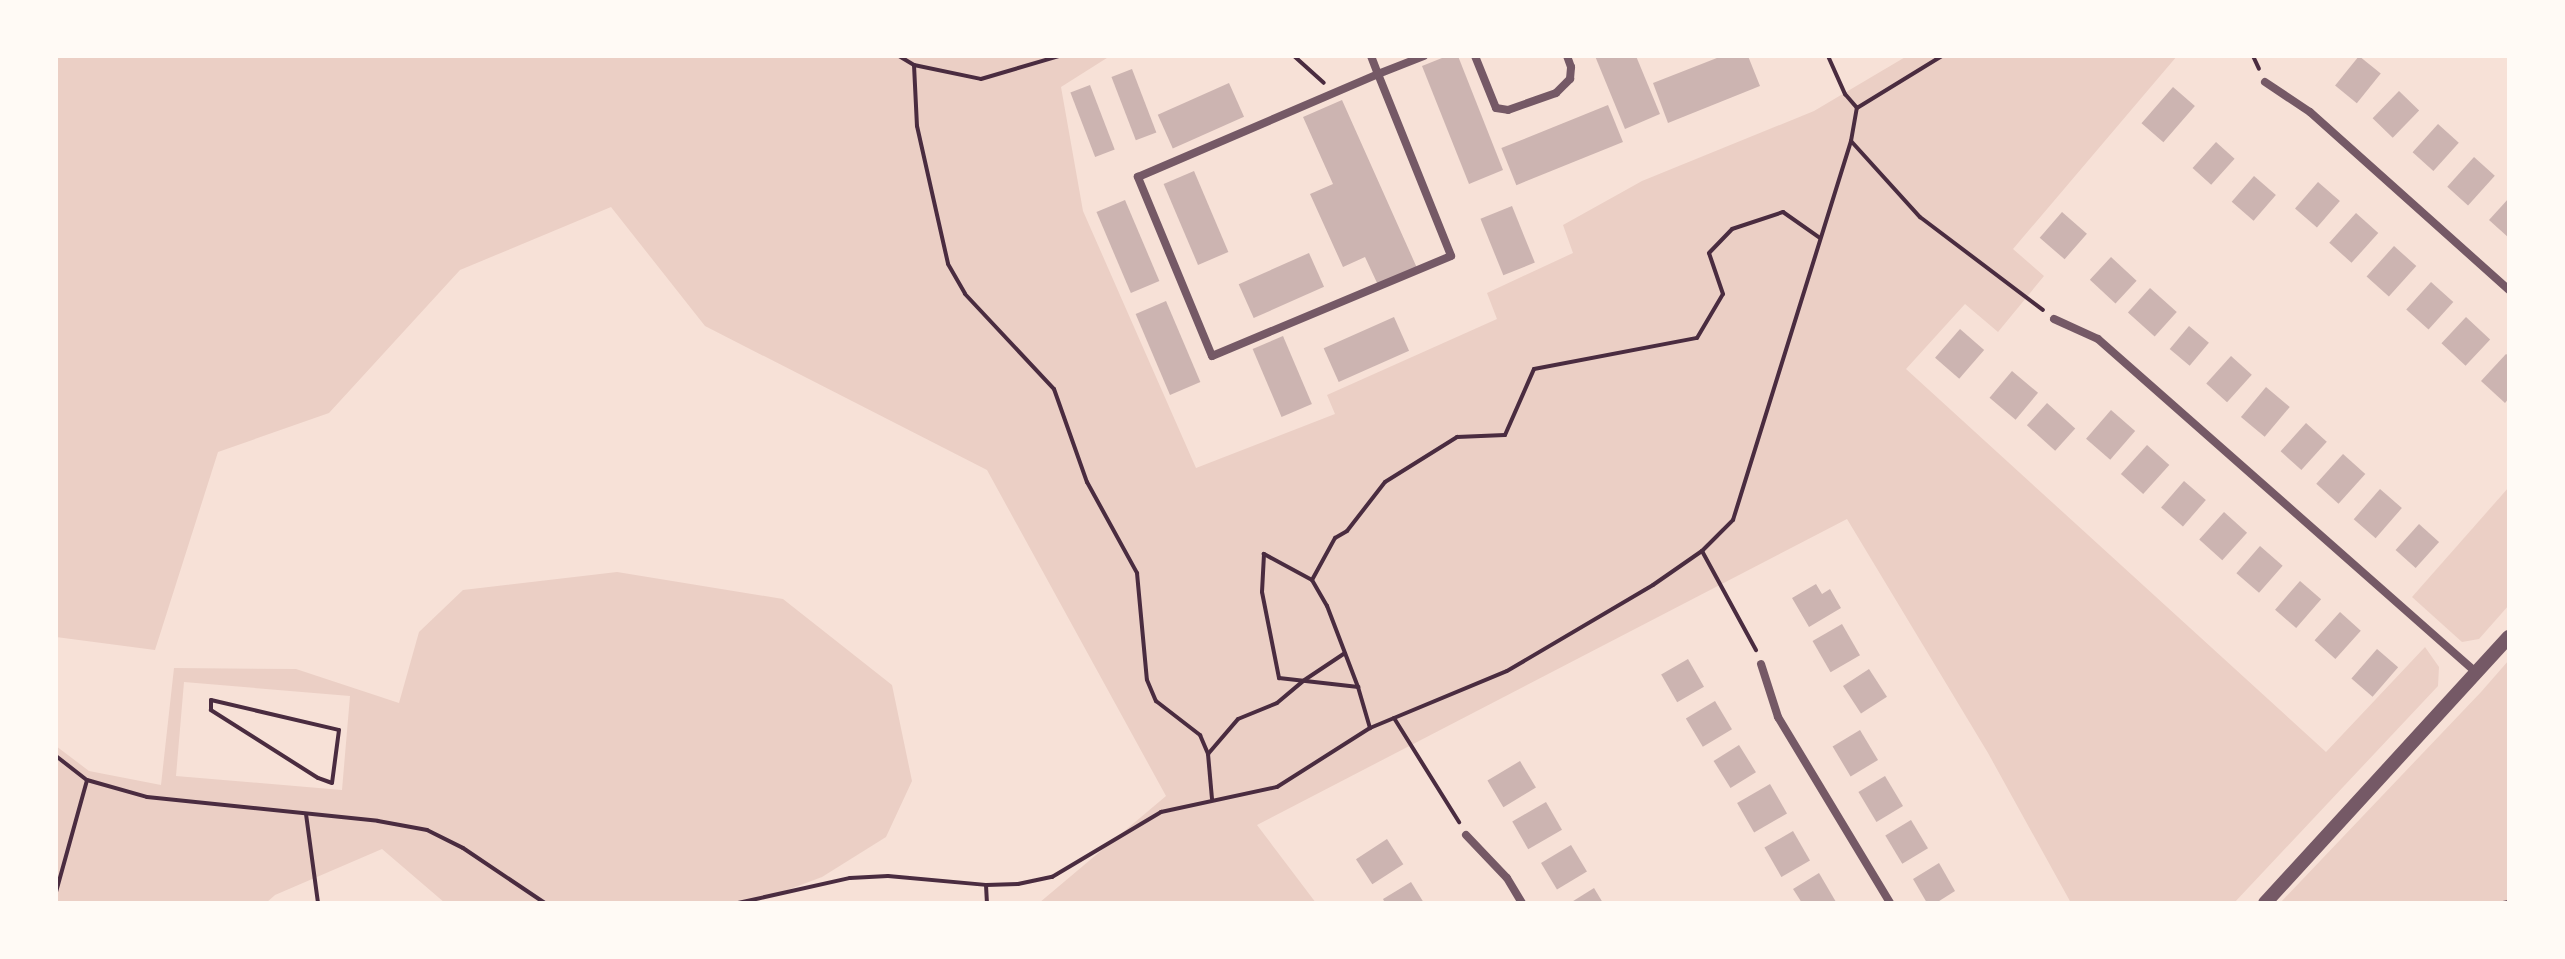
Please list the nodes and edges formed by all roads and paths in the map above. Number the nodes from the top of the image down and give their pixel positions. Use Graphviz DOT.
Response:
graph roads {
  1 [pos="899,56"];
  2 [pos="1059,56"];
  3 [pos="1294,56"];
  4 [pos="1371,56"];
  5 [pos="1424,56"];
  6 [pos="1475,56"];
  7 [pos="1567,56"];
  8 [pos="1828,56"];
  9 [pos="1942,56"];
  10 [pos="914,65"];
  11 [pos="1378,74"];
  12 [pos="2265,82"];
  13 [pos="1335,93"];
  14 [pos="1857,108"];
  15 [pos="1851,141"];
  16 [pos="1820,238"];
  17 [pos="2509,290"];
  18 [pos="2054,319"];
  19 [pos="1702,551"];
  20 [pos="1312,580"];
  21 [pos="2509,637"];
  22 [pos="1345,653"];
  23 [pos="1761,664"];
  24 [pos="2477,673"];
  25 [pos="1303,681"];
  26 [pos="1358,687"];
  27 [pos="1393,717"];
  28 [pos="1370,728"];
  29 [pos="339,730"];
  30 [pos="1208,754"];
  31 [pos="56,756"];
  32 [pos="87,780"];
  33 [pos="1212,799"];
  34 [pos="306,814"];
  35 [pos="1466,835"];
  36 [pos="986,885"];
  37 [pos="56,892"];
  38 [pos="318,903"];
  39 [pos="545,903"];
  40 [pos="738,903"];
  41 [pos="987,903"];
  42 [pos="1522,903"];
  43 [pos="1890,903"];
  44 [pos="2265,903"];
  1 -- 10 [label="path"];
  2 -- 10 [label="path"];
  3 -- 13 [label="path"];
  4 -- 11 [label="street"];
  5 -- 11 [label="street"];
  6 -- 7 [label="street"];
  8 -- 14 [label="path"];
  9 -- 14 [label="path"];
  10 -- 30 [label="path"];
  11 -- 13 [label="street"];
  11 -- 13 [label="street"];
  12 -- 17 [label="street"];
  14 -- 15 [label="path"];
  15 -- 16 [label="path"];
  15 -- 18 [label="path"];
  16 -- 19 [label="path"];
  16 -- 20 [label="path"];
  18 -- 24 [label="street"];
  19 -- 23 [label="path"];
  19 -- 27 [label="path"];
  20 -- 22 [label="path"];
  20 -- 25 [label="path"];
  21 -- 24 [label="street"];
  22 -- 25 [label="path"];
  22 -- 26 [label="path"];
  23 -- 43 [label="street"];
  24 -- 44 [label="street"];
  25 -- 26 [label="path"];
  25 -- 30 [label="path"];
  26 -- 28 [label="path"];
  27 -- 28 [label="path"];
  27 -- 35 [label="path"];
  28 -- 33 [label="path"];
  29 -- 29 [label="path"];
  30 -- 33 [label="path"];
  31 -- 32 [label="path"];
  32 -- 34 [label="path"];
  32 -- 37 [label="path"];
  33 -- 36 [label="path"];
  34 -- 38 [label="path"];
  34 -- 39 [label="path"];
  35 -- 42 [label="street"];
  36 -- 40 [label="path"];
  36 -- 41 [label="path"];
}
